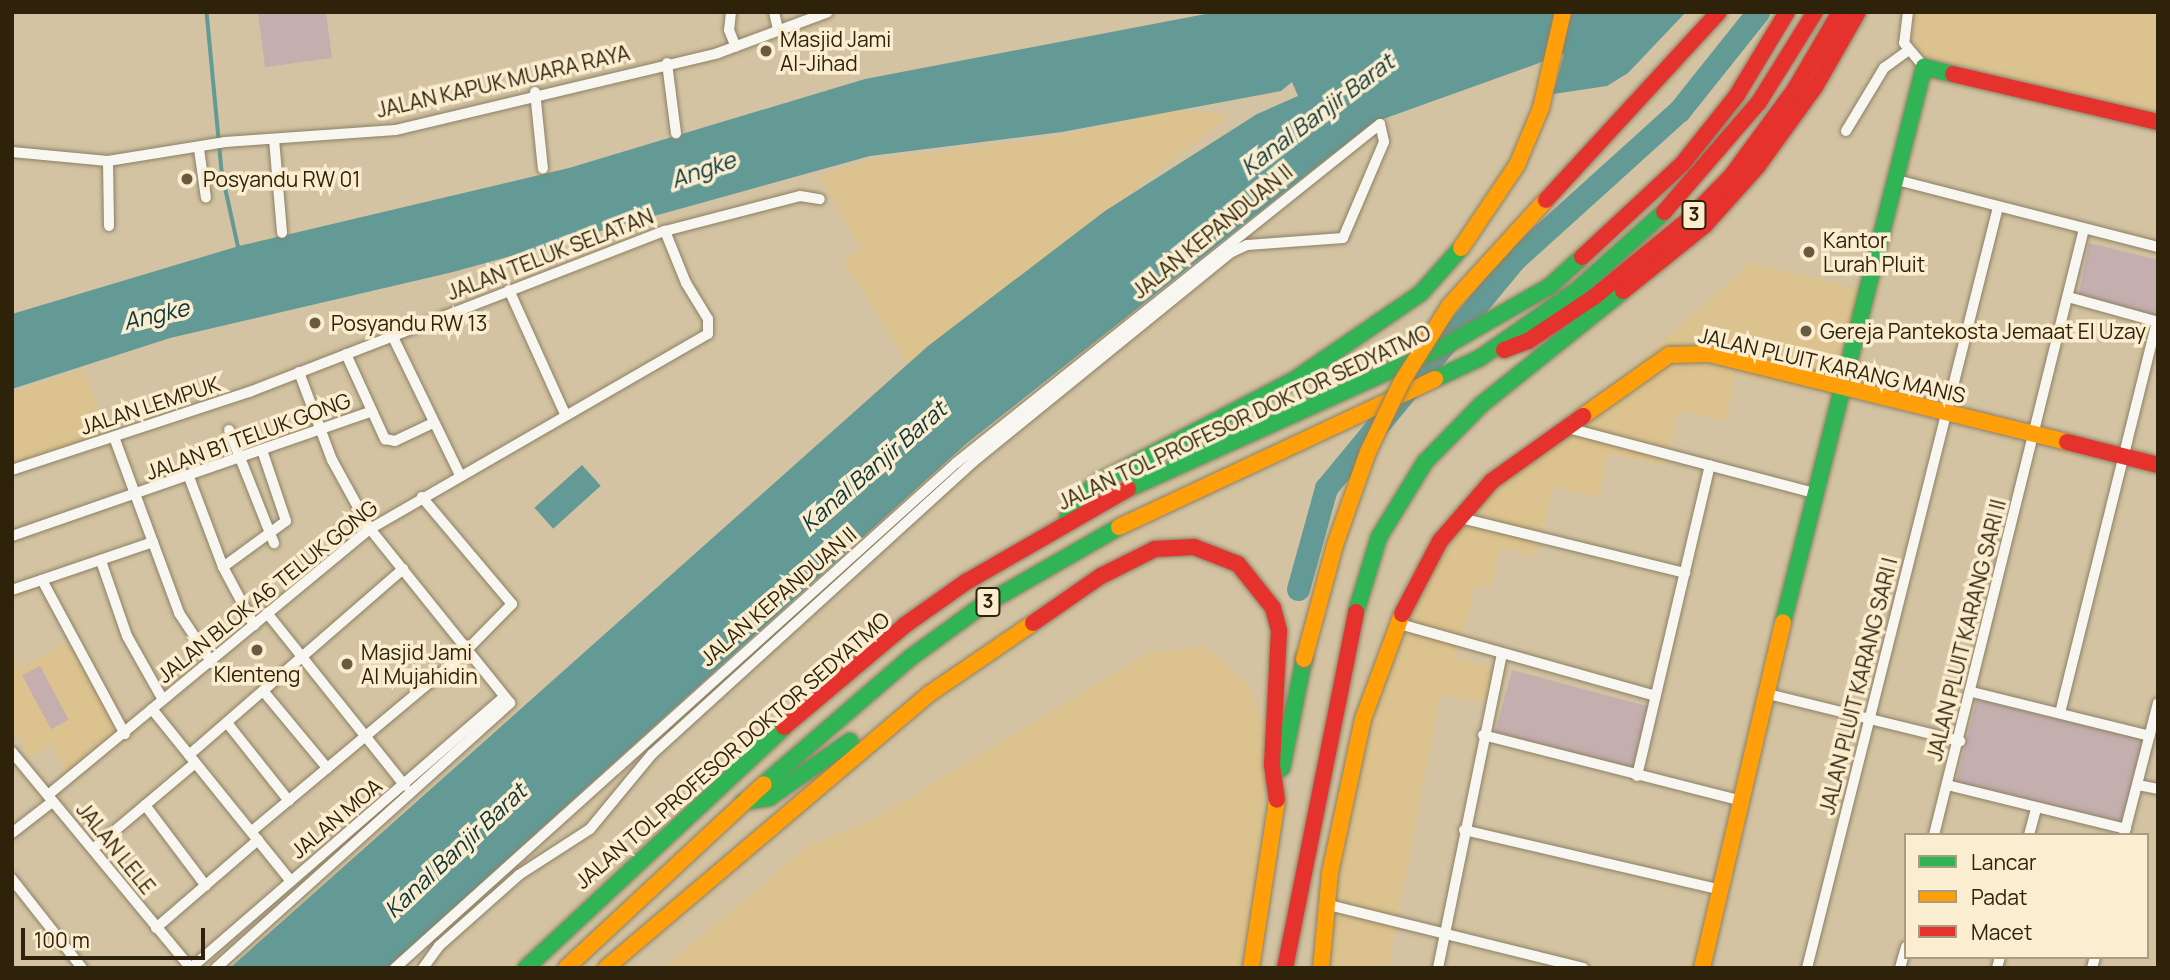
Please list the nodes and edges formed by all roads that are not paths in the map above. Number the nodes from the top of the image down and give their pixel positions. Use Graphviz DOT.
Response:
graph roads {
  1 [pos="732,12"];
  2 [pos="774,12"];
  3 [pos="828,12"];
  4 [pos="1563,12"];
  5 [pos="1719,12"];
  6 [pos="1787,12"];
  7 [pos="1815,12"];
  8 [pos="1840,12"];
  9 [pos="1857,12"];
  10 [pos="1908,12"];
  11 [pos="778,29"];
  12 [pos="736,47"];
  13 [pos="1907,51"];
  14 [pos="667,63"];
  15 [pos="1924,67"];
  16 [pos="535,92"];
  17 [pos="2158,122"];
  18 [pos="1846,131"];
  19 [pos="676,133"];
  20 [pos="274,139"];
  21 [pos="199,149"];
  22 [pos="12,152"];
  23 [pos="108,161"];
  24 [pos="543,169"];
  25 [pos="1894,179"];
  26 [pos="206,198"];
  27 [pos="820,199"];
  28 [pos="1998,207"];
  29 [pos="109,226"];
  30 [pos="2084,229"];
  31 [pos="665,231"];
  32 [pos="282,233"];
  33 [pos="2158,247"];
  34 [pos="509,290"];
  35 [pos="2068,297"];
  36 [pos="2157,321"];
  37 [pos="392,335"];
  38 [pos="1488,352"];
  39 [pos="346,354"];
  40 [pos="299,372"];
  41 [pos="1839,386"];
  42 [pos="372,411"];
  43 [pos="1946,413"];
  44 [pos="565,414"];
  45 [pos="433,424"];
  46 [pos="1568,428"];
  47 [pos="229,430"];
  48 [pos="321,430"];
  49 [pos="2034,434"];
  50 [pos="114,437"];
  51 [pos="262,450"];
  52 [pos="2124,456"];
  53 [pos="238,457"];
  54 [pos="1710,465"];
  55 [pos="2158,465"];
  56 [pos="12,470"];
  57 [pos="460,475"];
  58 [pos="189,477"];
  59 [pos="1814,493"];
  60 [pos="136,496"];
  61 [pos="422,496"];
  62 [pos="1456,517"];
  63 [pos="1068,520"];
  64 [pos="370,529"];
  65 [pos="12,536"];
  66 [pos="271,539"];
  67 [pos="153,542"];
  68 [pos="101,561"];
  69 [pos="223,567"];
  70 [pos="403,569"];
  71 [pos="1685,573"];
  72 [pos="42,580"];
  73 [pos="12,590"];
  74 [pos="1052,608"];
  75 [pos="267,612"];
  76 [pos="1396,623"];
  77 [pos="254,625"];
  78 [pos="468,648"];
  79 [pos="1502,654"];
  80 [pos="306,657"];
  81 [pos="212,663"];
  82 [pos="264,692"];
  83 [pos="1972,692"];
  84 [pos="1768,694"];
  85 [pos="1655,696"];
  86 [pos="163,700"];
  87 [pos="507,700"];
  88 [pos="2158,703"];
  89 [pos="152,709"];
  90 [pos="2060,713"];
  91 [pos="1870,719"];
  92 [pos="228,724"];
  93 [pos="125,734"];
  94 [pos="368,734"];
  95 [pos="1483,735"];
  96 [pos="2150,736"];
  97 [pos="1959,741"];
  98 [pos="12,752"];
  99 [pos="192,759"];
  100 [pos="327,768"];
  101 [pos="1637,776"];
  102 [pos="1947,785"];
  103 [pos="2138,785"];
  104 [pos="405,786"];
  105 [pos="2158,789"];
  106 [pos="50,799"];
  107 [pos="1277,800"];
  108 [pos="289,801"];
  109 [pos="1742,801"];
  110 [pos="743,802"];
  111 [pos="145,806"];
  112 [pos="2036,808"];
  113 [pos="1464,830"];
  114 [pos="12,832"];
  115 [pos="2125,832"];
  116 [pos="1935,833"];
  117 [pos="2030,833"];
  118 [pos="255,836"];
  119 [pos="93,849"];
  120 [pos="12,879"];
  121 [pos="291,881"];
  122 [pos="206,886"];
  123 [pos="1721,890"];
  124 [pos="1325,904"];
  125 [pos="156,929"];
  126 [pos="1444,934"];
  127 [pos="79,967"];
  128 [pos="191,968"];
  129 [pos="216,968"];
  130 [pos="395,968"];
  131 [pos="423,968"];
  132 [pos="526,968"];
  133 [pos="566,968"];
  134 [pos="606,968"];
  135 [pos="1251,968"];
  136 [pos="1286,968"];
  137 [pos="1321,968"];
  138 [pos="1438,968"];
  139 [pos="1583,968"];
  140 [pos="1702,968"];
  141 [pos="1807,968"];
  1 -- 12 [label="street"];
  2 -- 11 [label="street"];
  3 -- 11 [label="street, JALAN KAPUK MUARA RAYA"];
  4 -- 63 [label="main road"];
  5 -- 107 [label="main road, bridge"];
  6 -- 63 [label="main road, JALAN TOL PROFESOR DOKTOR SEDYATMO / 3"];
  7 -- 38 [label="main road, 3"];
  8 -- 38 [label="main road, 3"];
  9 -- 136 [label="main road"];
  10 -- 13 [label="street"];
  11 -- 12 [label="street, JALAN KAPUK MUARA RAYA"];
  12 -- 14 [label="street, JALAN KAPUK MUARA RAYA"];
  13 -- 15 [label="street"];
  13 -- 18 [label="street"];
  14 -- 16 [label="street, JALAN KAPUK MUARA RAYA"];
  14 -- 19 [label="street"];
  15 -- 17 [label="main road"];
  15 -- 25 [label="main road"];
  16 -- 20 [label="street, JALAN KAPUK MUARA RAYA"];
  16 -- 24 [label="street"];
  20 -- 21 [label="street, JALAN KAPUK MUARA RAYA"];
  20 -- 32 [label="street"];
  21 -- 23 [label="street, JALAN KAPUK MUARA RAYA"];
  21 -- 26 [label="street"];
  22 -- 23 [label="street, JALAN KAPUK MUARA RAYA"];
  23 -- 29 [label="street"];
  25 -- 28 [label="street"];
  25 -- 41 [label="main road"];
  27 -- 31 [label="street, JALAN TELUK SELATAN"];
  28 -- 30 [label="street"];
  28 -- 43 [label="street, JALAN PLUIT KARANG SARI I"];
  30 -- 33 [label="street"];
  30 -- 35 [label="street, JALAN PLUIT KARANG SARI II"];
  31 -- 34 [label="street, JALAN TELUK SELATAN"];
  31 -- 44 [label="street, JALAN BLOK A6 TELUK GONG"];
  34 -- 37 [label="street, JALAN TELUK SELATAN"];
  34 -- 44 [label="street"];
  35 -- 36 [label="street"];
  35 -- 49 [label="street, JALAN PLUIT KARANG SARI II"];
  36 -- 52 [label="street"];
  37 -- 39 [label="street, JALAN TELUK SELATAN"];
  37 -- 45 [label="street"];
  38 -- 110 [label="main road, 3"];
  39 -- 40 [label="street, JALAN TELUK SELATAN"];
  39 -- 42 [label="street"];
  40 -- 48 [label="street"];
  40 -- 50 [label="street, JALAN LEMPUK"];
  41 -- 43 [label="main road, JALAN PLUIT KARANG MANIS"];
  41 -- 46 [label="main road, JALAN PLUIT KARANG MANIS"];
  41 -- 59 [label="main road"];
  42 -- 45 [label="street"];
  42 -- 48 [label="street, JALAN B1 TELUK GONG"];
  43 -- 49 [label="main road, JALAN PLUIT KARANG MANIS"];
  43 -- 91 [label="street, JALAN PLUIT KARANG SARI I"];
  44 -- 57 [label="street, JALAN BLOK A6 TELUK GONG"];
  45 -- 57 [label="street"];
  46 -- 54 [label="street"];
  46 -- 62 [label="main road, JALAN PLUIT KARANG MANIS"];
  47 -- 53 [label="street"];
  48 -- 51 [label="street, JALAN B1 TELUK GONG"];
  48 -- 64 [label="street"];
  49 -- 52 [label="main road, JALAN PLUIT KARANG MANIS"];
  49 -- 83 [label="street, JALAN PLUIT KARANG SARI II"];
  50 -- 56 [label="street, JALAN LEMPUK"];
  50 -- 60 [label="street"];
  51 -- 53 [label="street, JALAN B1 TELUK GONG"];
  51 -- 66 [label="street"];
  52 -- 55 [label="main road, JALAN PLUIT KARANG MANIS"];
  52 -- 90 [label="street"];
  53 -- 58 [label="street, JALAN B1 TELUK GONG"];
  53 -- 66 [label="street"];
  54 -- 59 [label="street"];
  54 -- 71 [label="street"];
  57 -- 61 [label="street, JALAN BLOK A6 TELUK GONG"];
  58 -- 60 [label="street, JALAN B1 TELUK GONG"];
  58 -- 69 [label="street"];
  59 -- 84 [label="main road"];
  60 -- 65 [label="street, JALAN B1 TELUK GONG"];
  60 -- 67 [label="street"];
  61 -- 64 [label="street, JALAN BLOK A6 TELUK GONG"];
  61 -- 78 [label="street"];
  62 -- 71 [label="street"];
  62 -- 76 [label="main road, JALAN PLUIT KARANG MANIS"];
  63 -- 132 [label="main road, JALAN TOL PROFESOR DOKTOR SEDYATMO / 3"];
  64 -- 70 [label="street"];
  64 -- 75 [label="street, JALAN BLOK A6 TELUK GONG"];
  66 -- 69 [label="street"];
  67 -- 68 [label="street"];
  67 -- 81 [label="street"];
  68 -- 72 [label="street"];
  68 -- 86 [label="street"];
  69 -- 77 [label="street"];
  70 -- 78 [label="street"];
  70 -- 80 [label="street"];
  71 -- 85 [label="street"];
  72 -- 73 [label="street"];
  72 -- 93 [label="street"];
  74 -- 107 [label="main road"];
  74 -- 110 [label="main road"];
  74 -- 134 [label="main road"];
  75 -- 77 [label="street, JALAN BLOK A6 TELUK GONG"];
  75 -- 80 [label="street"];
  76 -- 79 [label="street"];
  76 -- 124 [label="main road, JALAN PLUIT KARANG MANIS"];
  77 -- 81 [label="street, JALAN BLOK A6 TELUK GONG"];
  78 -- 87 [label="street"];
  78 -- 94 [label="street"];
  79 -- 85 [label="street"];
  79 -- 95 [label="street"];
  80 -- 82 [label="street"];
  80 -- 94 [label="street"];
  81 -- 86 [label="street, JALAN BLOK A6 TELUK GONG"];
  82 -- 92 [label="street"];
  82 -- 100 [label="street"];
  83 -- 90 [label="street"];
  83 -- 97 [label="street, JALAN PLUIT KARANG SARI II"];
  84 -- 91 [label="street"];
  84 -- 109 [label="main road"];
  85 -- 101 [label="street"];
  86 -- 89 [label="street, JALAN BLOK A6 TELUK GONG"];
  87 -- 104 [label="street, JALAN MOA"];
  87 -- 129 [label="street"];
  88 -- 96 [label="street"];
  89 -- 93 [label="street, JALAN BLOK A6 TELUK GONG"];
  89 -- 99 [label="street"];
  90 -- 96 [label="street"];
  91 -- 97 [label="street"];
  91 -- 141 [label="street, JALAN PLUIT KARANG SARI I"];
  92 -- 99 [label="street"];
  92 -- 108 [label="street"];
  93 -- 106 [label="street, JALAN BLOK A6 TELUK GONG"];
  94 -- 100 [label="street"];
  94 -- 104 [label="street"];
  95 -- 101 [label="street"];
  95 -- 113 [label="street"];
  96 -- 103 [label="street"];
  97 -- 102 [label="street, JALAN PLUIT KARANG SARI II"];
  98 -- 106 [label="street, JALAN LELE"];
  99 -- 111 [label="street"];
  99 -- 118 [label="street"];
  100 -- 108 [label="street"];
  101 -- 109 [label="street"];
  102 -- 112 [label="street"];
  102 -- 116 [label="street, JALAN PLUIT KARANG SARI II"];
  103 -- 105 [label="street"];
  103 -- 115 [label="street"];
  104 -- 121 [label="street, JALAN MOA"];
  106 -- 114 [label="street, JALAN BLOK A6 TELUK GONG"];
  106 -- 119 [label="street, JALAN LELE"];
  107 -- 135 [label="main road"];
  108 -- 118 [label="street"];
  109 -- 123 [label="main road"];
  110 -- 133 [label="main road, 3"];
  111 -- 119 [label="street"];
  111 -- 122 [label="street"];
  112 -- 115 [label="street"];
  112 -- 117 [label="street"];
  113 -- 123 [label="street"];
  113 -- 126 [label="street"];
  118 -- 121 [label="street"];
  118 -- 122 [label="street"];
  119 -- 125 [label="street, JALAN LELE"];
  120 -- 127 [label="street"];
  121 -- 128 [label="street, JALAN MOA"];
  122 -- 125 [label="street"];
  123 -- 140 [label="main road"];
  124 -- 126 [label="street"];
  124 -- 137 [label="main road, JALAN PLUIT KARANG MANIS"];
  125 -- 128 [label="street, JALAN LELE"];
  126 -- 138 [label="street"];
  126 -- 139 [label="street"];
  130 -- 131 [label="street, JALAN KEPANDUAN II"];
}
